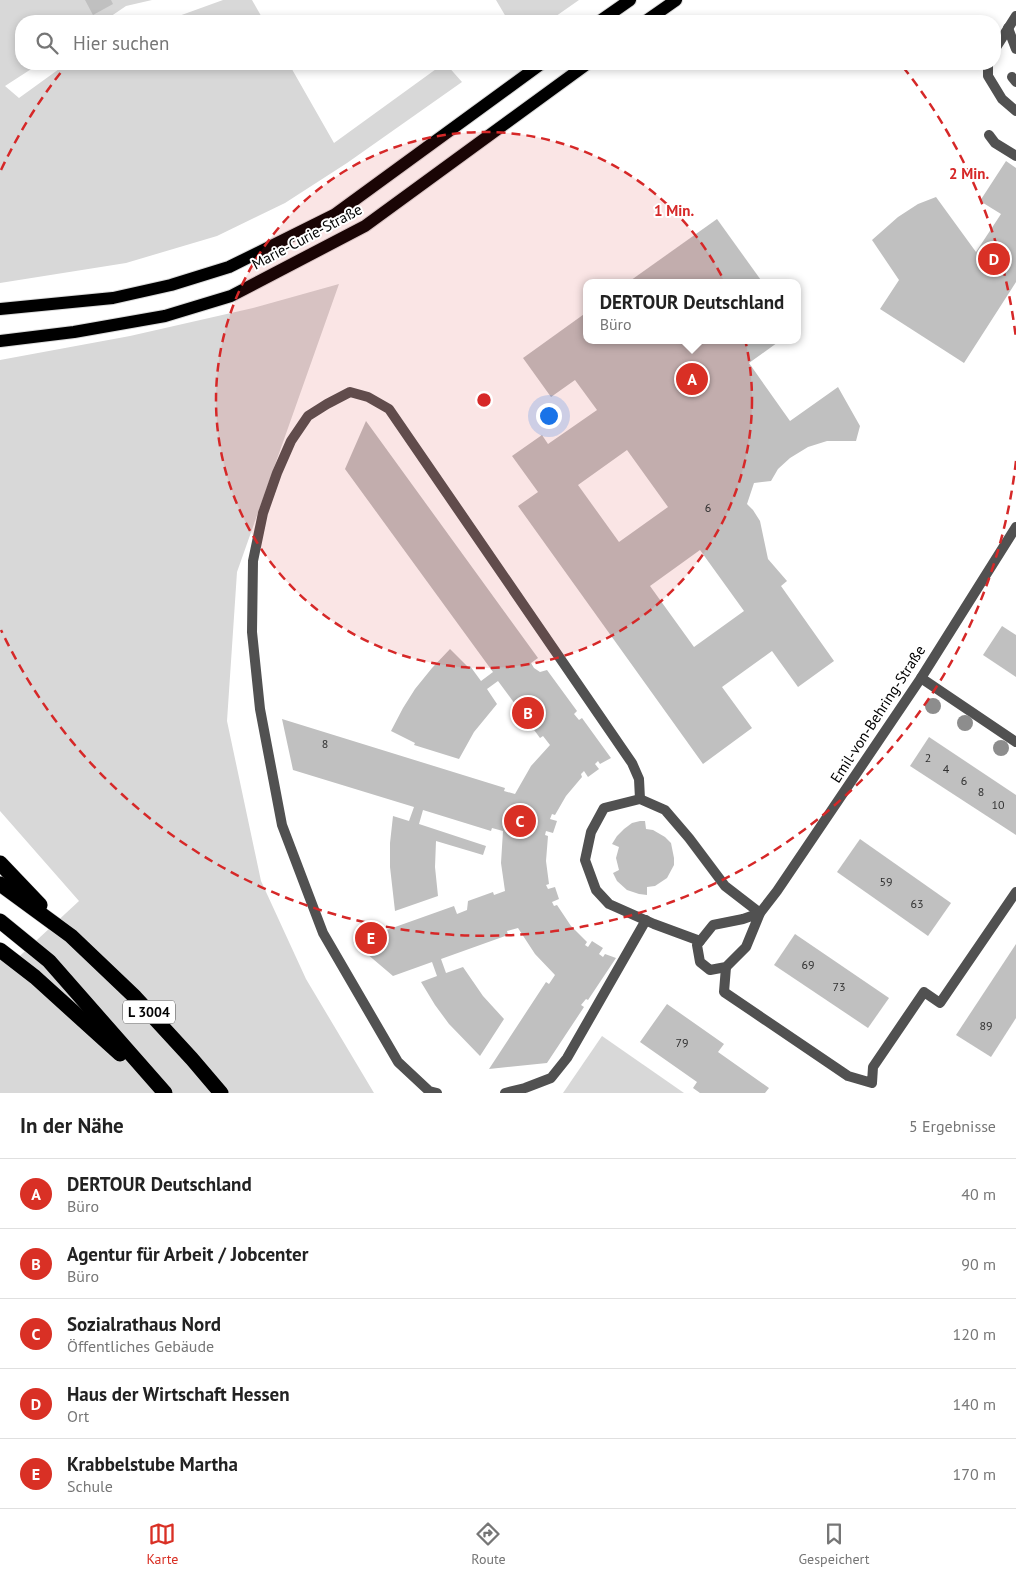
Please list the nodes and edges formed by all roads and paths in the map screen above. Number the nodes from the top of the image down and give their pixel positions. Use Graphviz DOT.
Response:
graph roads {
  1 [pos="630,0"];
  2 [pos="676,0"];
  3 [pos="609,15"];
  4 [pos="655,15"];
  5 [pos="1016,16"];
  6 [pos="1008,28"];
  7 [pos="1001,39"];
  8 [pos="1016,49"];
  9 [pos="533,70"];
  10 [pos="579,70"];
  11 [pos="988,70"];
  12 [pos="1016,111"];
  13 [pos="989,135"];
  14 [pos="1016,156"];
  15 [pos="0,309"];
  16 [pos="0,341"];
  17 [pos="1016,527"];
  18 [pos="921,678"];
  19 [pos="1016,742"];
  20 [pos="640,799"];
  21 [pos="0,863"];
  22 [pos="0,884"];
  23 [pos="1016,892"];
  24 [pos="760,913"];
  25 [pos="646,920"];
  26 [pos="0,921"];
  27 [pos="71,936"];
  28 [pos="700,941"];
  29 [pos="0,950"];
  30 [pos="726,967"];
  31 [pos="164,1093"];
  32 [pos="221,1093"];
  33 [pos="437,1093"];
  34 [pos="505,1093"];
  1 -- 3 [label="main road"];
  2 -- 4 [label="main road"];
  5 -- 6 [label="street"];
  6 -- 7 [label="street"];
  6 -- 8 [label="street"];
  9 -- 15 [label="main road, Marie-Curie-Straße"];
  10 -- 16 [label="main road, Marie-Curie-Straße"];
  11 -- 12 [label="street"];
  13 -- 14 [label="street"];
  17 -- 18 [label="street, Emil-von-Behring-Straße"];
  18 -- 19 [label="street"];
  18 -- 24 [label="street, Emil-von-Behring-Straße"];
  20 -- 24 [label="street"];
  20 -- 25 [label="street"];
  20 -- 33 [label="street"];
  21 -- 27 [label="highway"];
  22 -- 27 [label="highway, L 3004"];
  23 -- 30 [label="street"];
  24 -- 28 [label="street"];
  24 -- 30 [label="street, Emil-von-Behring-Straße"];
  25 -- 28 [label="street"];
  25 -- 34 [label="street"];
  26 -- 31 [label="highway, L 3004"];
  27 -- 32 [label="highway, L 3004"];
  28 -- 30 [label="street"];
  29 -- 31 [label="highway"];
}
